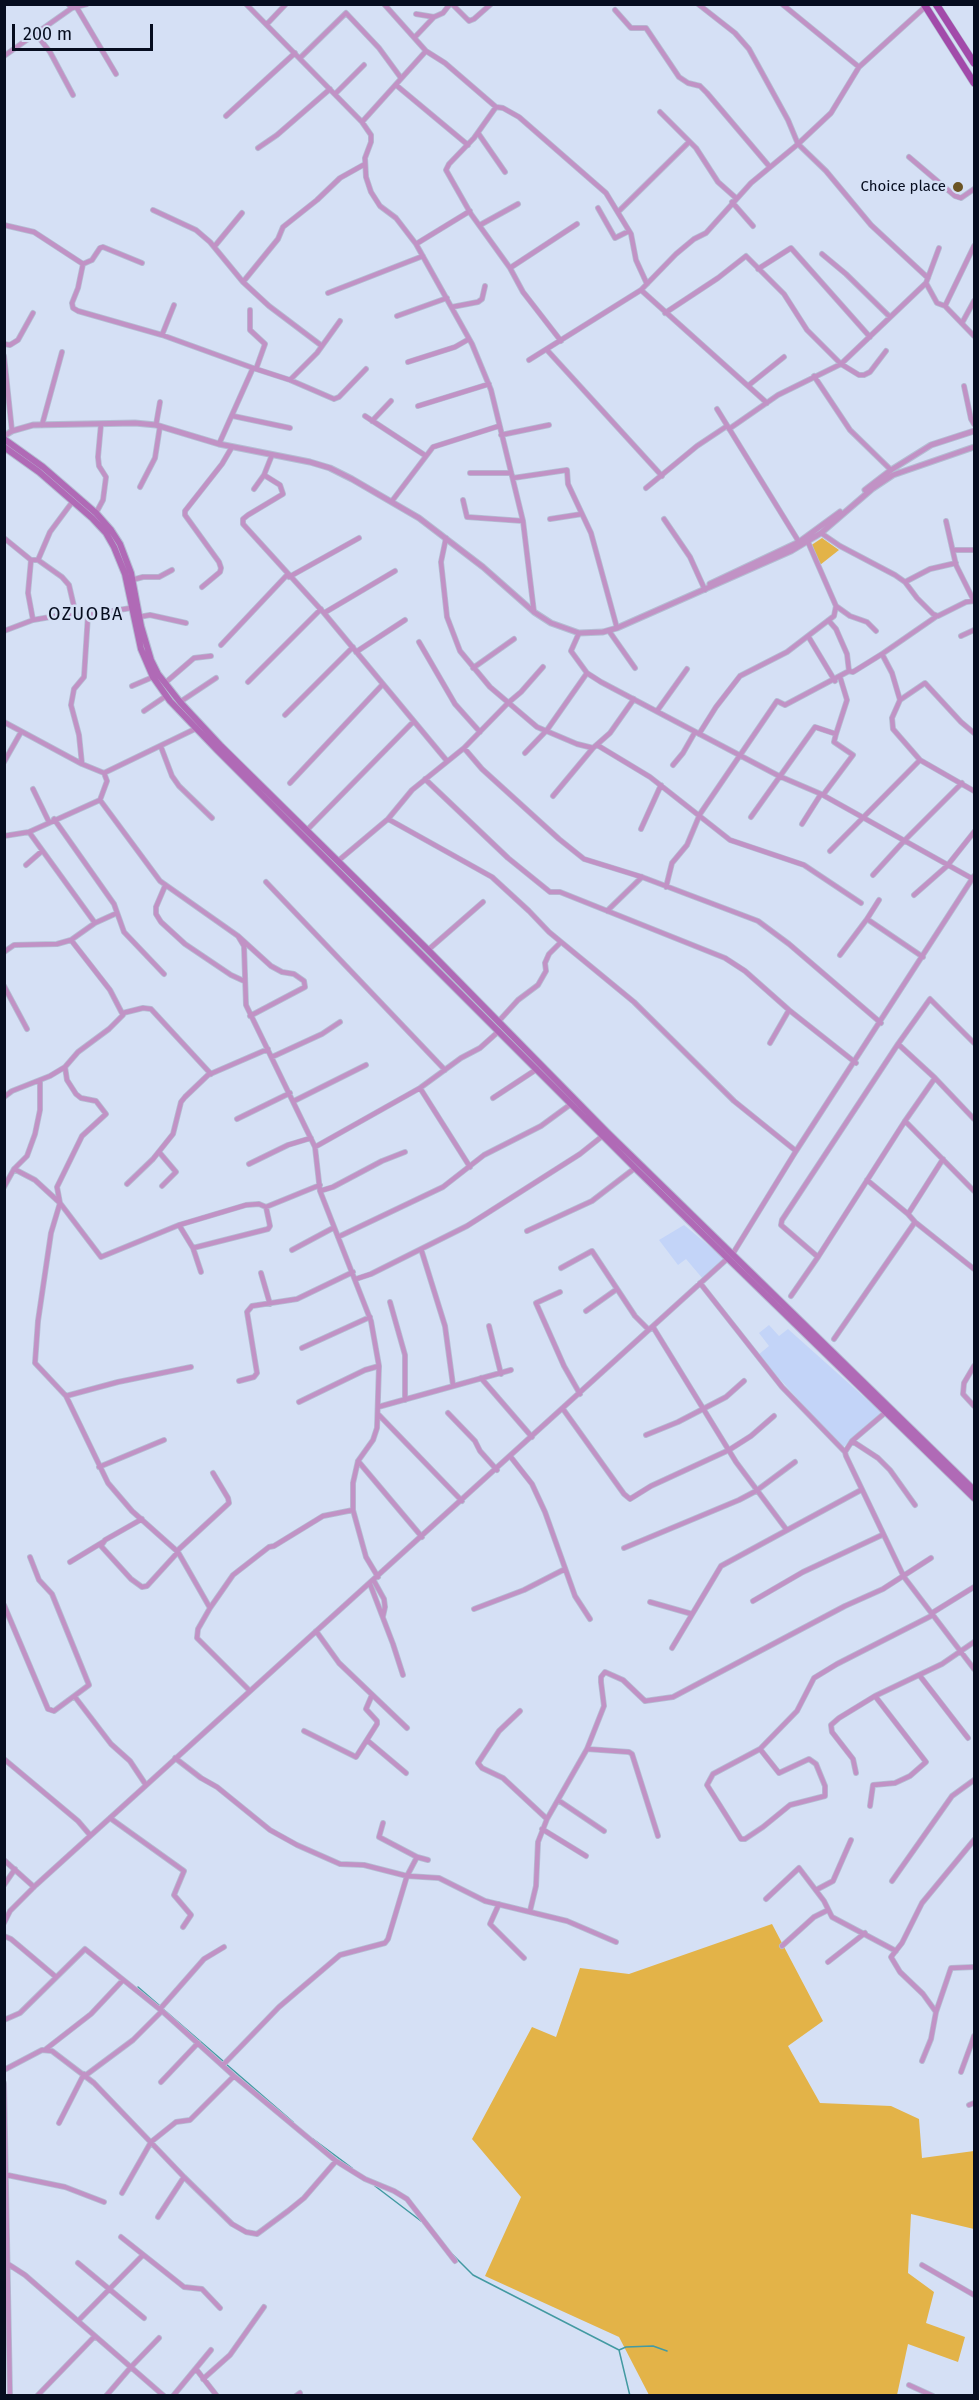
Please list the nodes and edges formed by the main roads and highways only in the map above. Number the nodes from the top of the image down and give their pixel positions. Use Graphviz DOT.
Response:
graph roads {
  1 [pos="936,4"];
  2 [pos="925,6"];
  3 [pos="975,63"];
  4 [pos="975,83"];
  5 [pos="4,438"];
  6 [pos="4,447"];
  7 [pos="199,727"];
  8 [pos="605,1134"];
  9 [pos="730,1257"];
  10 [pos="975,1490"];
  11 [pos="975,1498"];
  1 -- 3 [label="main road"];
  2 -- 4 [label="main road"];
  5 -- 7 [label="main road"];
  6 -- 7 [label="main road"];
  7 -- 8 [label="main road"];
  7 -- 8 [label="main road"];
  8 -- 9 [label="main road"];
  8 -- 9 [label="main road"];
  9 -- 10 [label="main road"];
  9 -- 11 [label="main road"];
}
